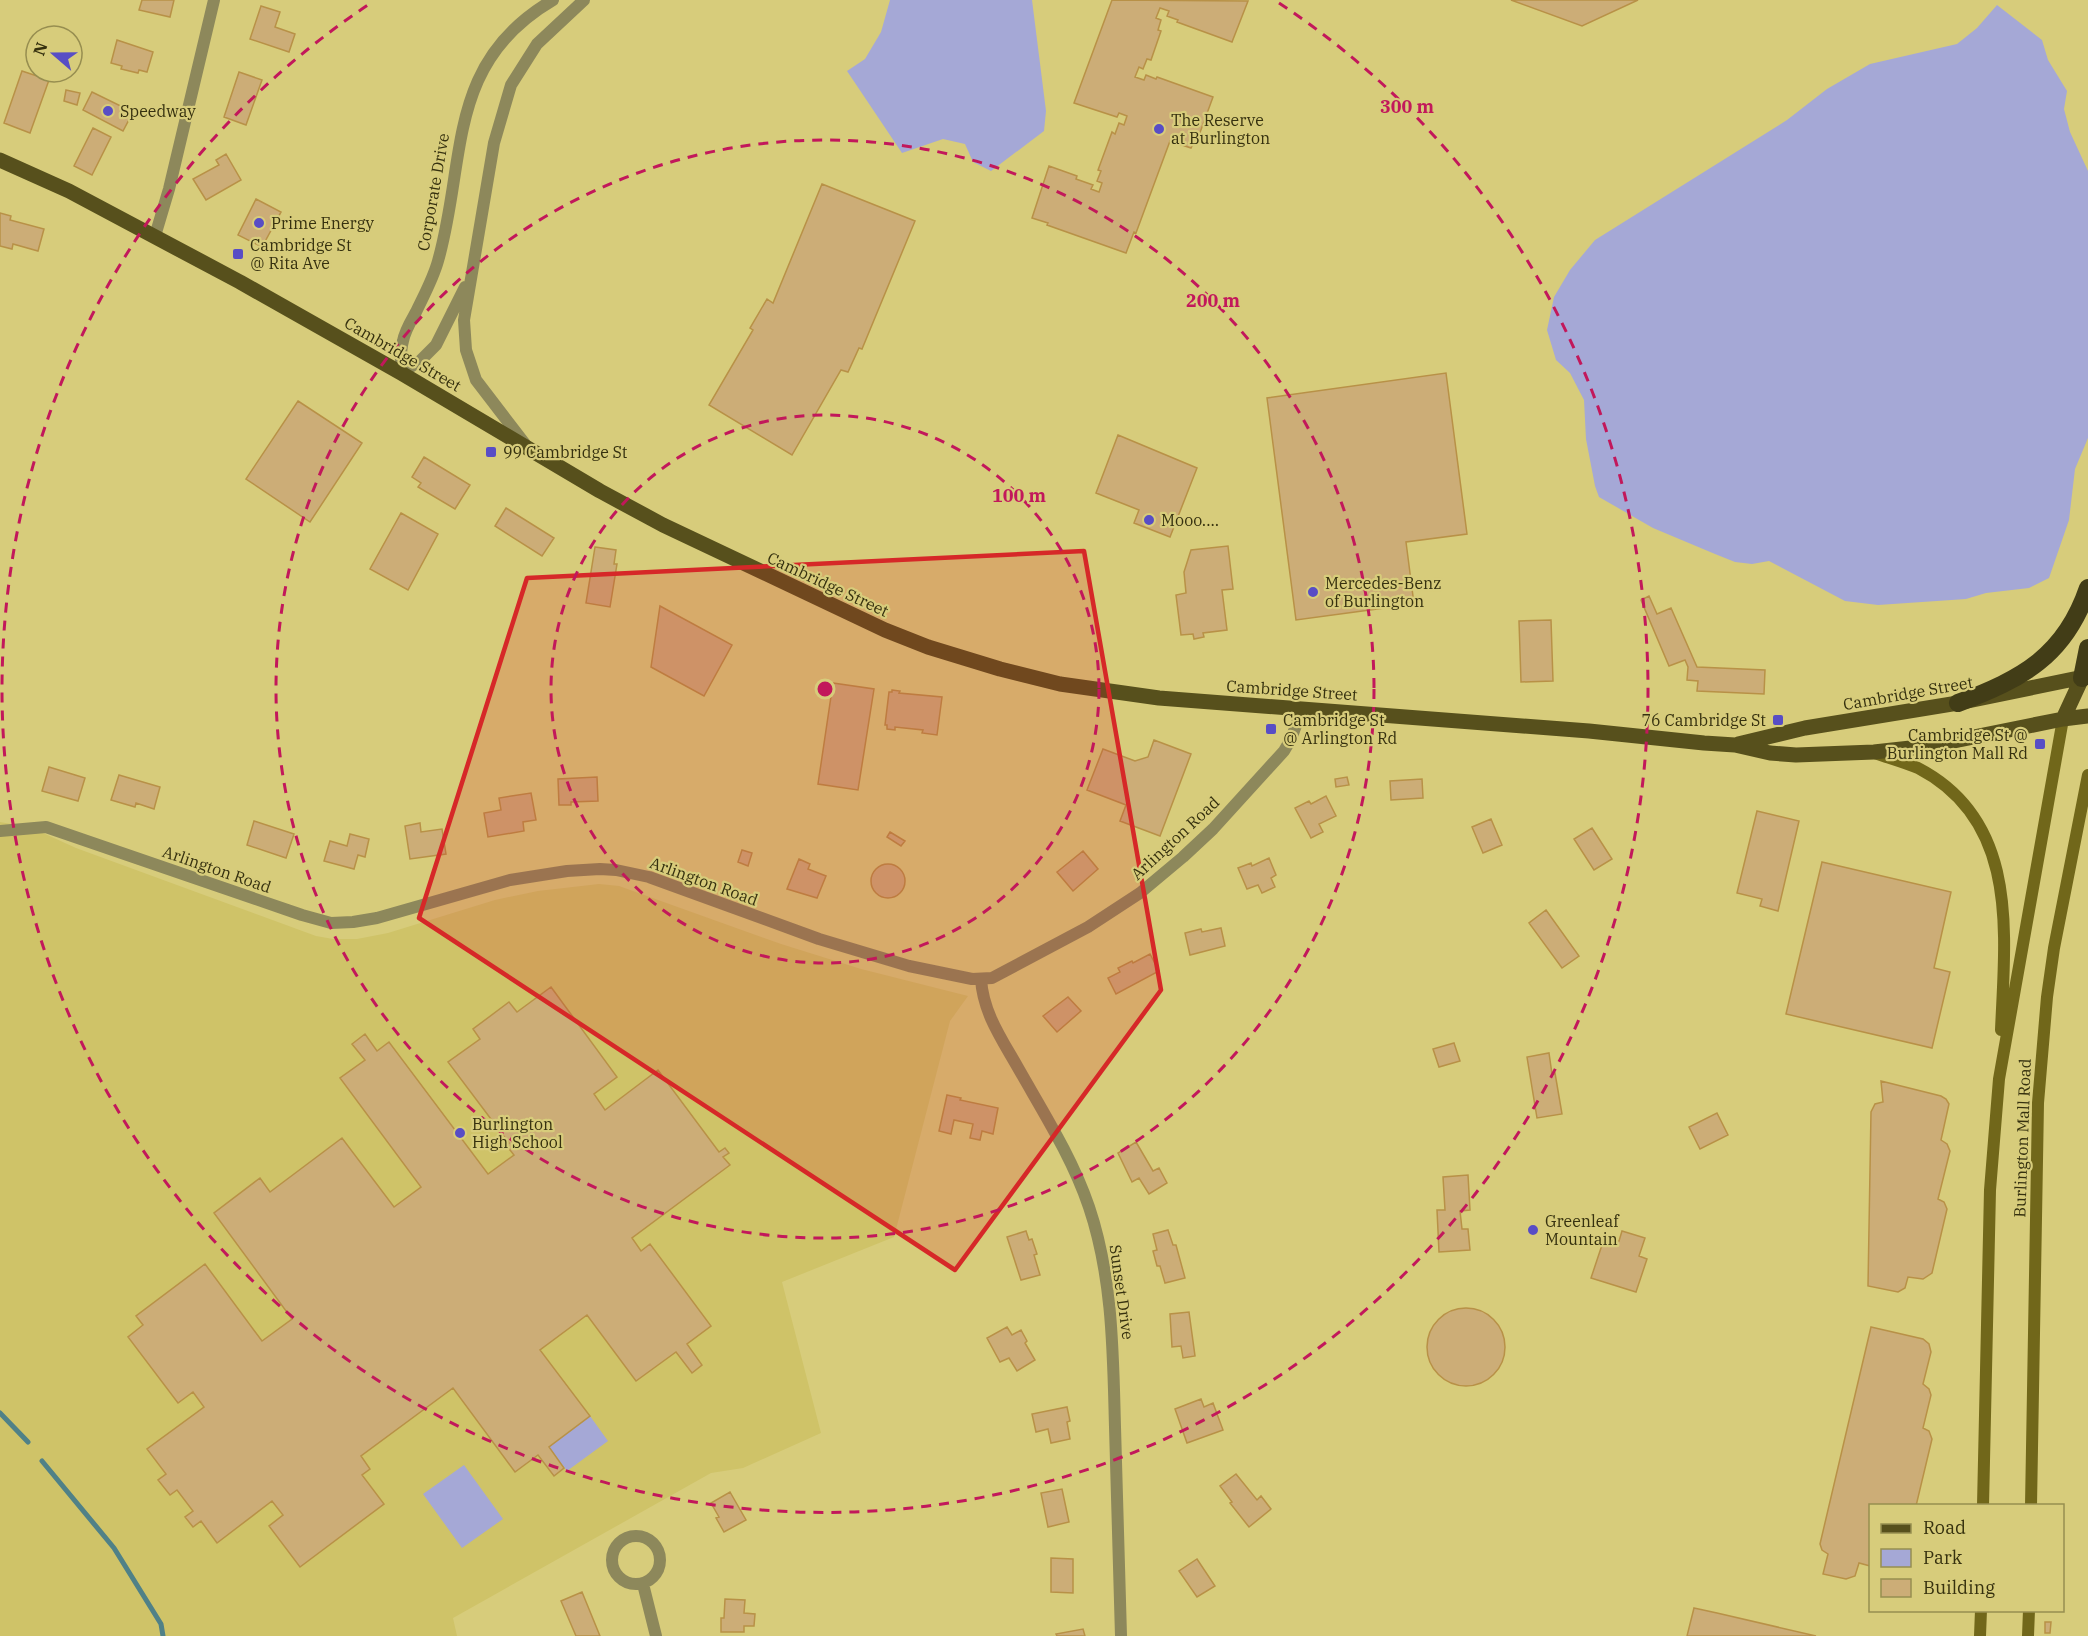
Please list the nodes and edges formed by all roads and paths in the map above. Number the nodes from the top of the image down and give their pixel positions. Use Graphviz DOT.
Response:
graph roads {
  1 [pos="214,0"];
  2 [pos="553,0"];
  3 [pos="584,0"];
  4 [pos="0,160"];
  5 [pos="154,236"];
  6 [pos="478,246"];
  7 [pos="401,373"];
  8 [pos="528,447"];
  9 [pos="2088,588"];
  10 [pos="2088,648"];
  11 [pos="2086,681"];
  12 [pos="1958,703"];
  13 [pos="1302,709"];
  14 [pos="2088,716"];
  15 [pos="2063,719"];
  16 [pos="1735,745"];
  17 [pos="1874,752"];
  18 [pos="2088,775"];
  19 [pos="0,831"];
  20 [pos="981,979"];
  21 [pos="1999,1079"];
  22 [pos="1983,1504"];
  23 [pos="2031,1504"];
  24 [pos="643,1584"];
  25 [pos="1981,1612"];
  26 [pos="2028,1612"];
  27 [pos="656,1636"];
  28 [pos="1121,1636"];
  29 [pos="1980,1636"];
  30 [pos="2028,1636"];
  1 -- 5 [label="street"];
  2 -- 7 [label="street, Corporate Drive"];
  3 -- 6 [label="street"];
  4 -- 5 [label="main road, Cambridge Street"];
  5 -- 7 [label="main road, Cambridge Street"];
  6 -- 7 [label="street"];
  6 -- 8 [label="street"];
  7 -- 8 [label="main road, Cambridge Street"];
  8 -- 13 [label="main road, Cambridge Street"];
  9 -- 12 [label="highway"];
  10 -- 11 [label="highway"];
  11 -- 12 [label="main road, Cambridge Street"];
  11 -- 15 [label="main road"];
  12 -- 16 [label="main road, Cambridge Street"];
  13 -- 16 [label="main road, Cambridge Street"];
  13 -- 20 [label="street, Arlington Road"];
  14 -- 15 [label="main road, Cambridge Street"];
  15 -- 17 [label="main road, Cambridge Street"];
  15 -- 21 [label="main road, Burlington Mall Road"];
  16 -- 17 [label="main road, Cambridge Street"];
  17 -- 21 [label="main road, Burlington Mall Road"];
  18 -- 23 [label="main road, Burlington Mall Road"];
  19 -- 20 [label="street, Arlington Road"];
  20 -- 28 [label="street, Sunset Drive"];
  21 -- 22 [label="main road, Burlington Mall Road"];
  24 -- 24 [label="street"];
  24 -- 27 [label="street"];
  25 -- 29 [label="main road"];
  26 -- 30 [label="main road"];
}
